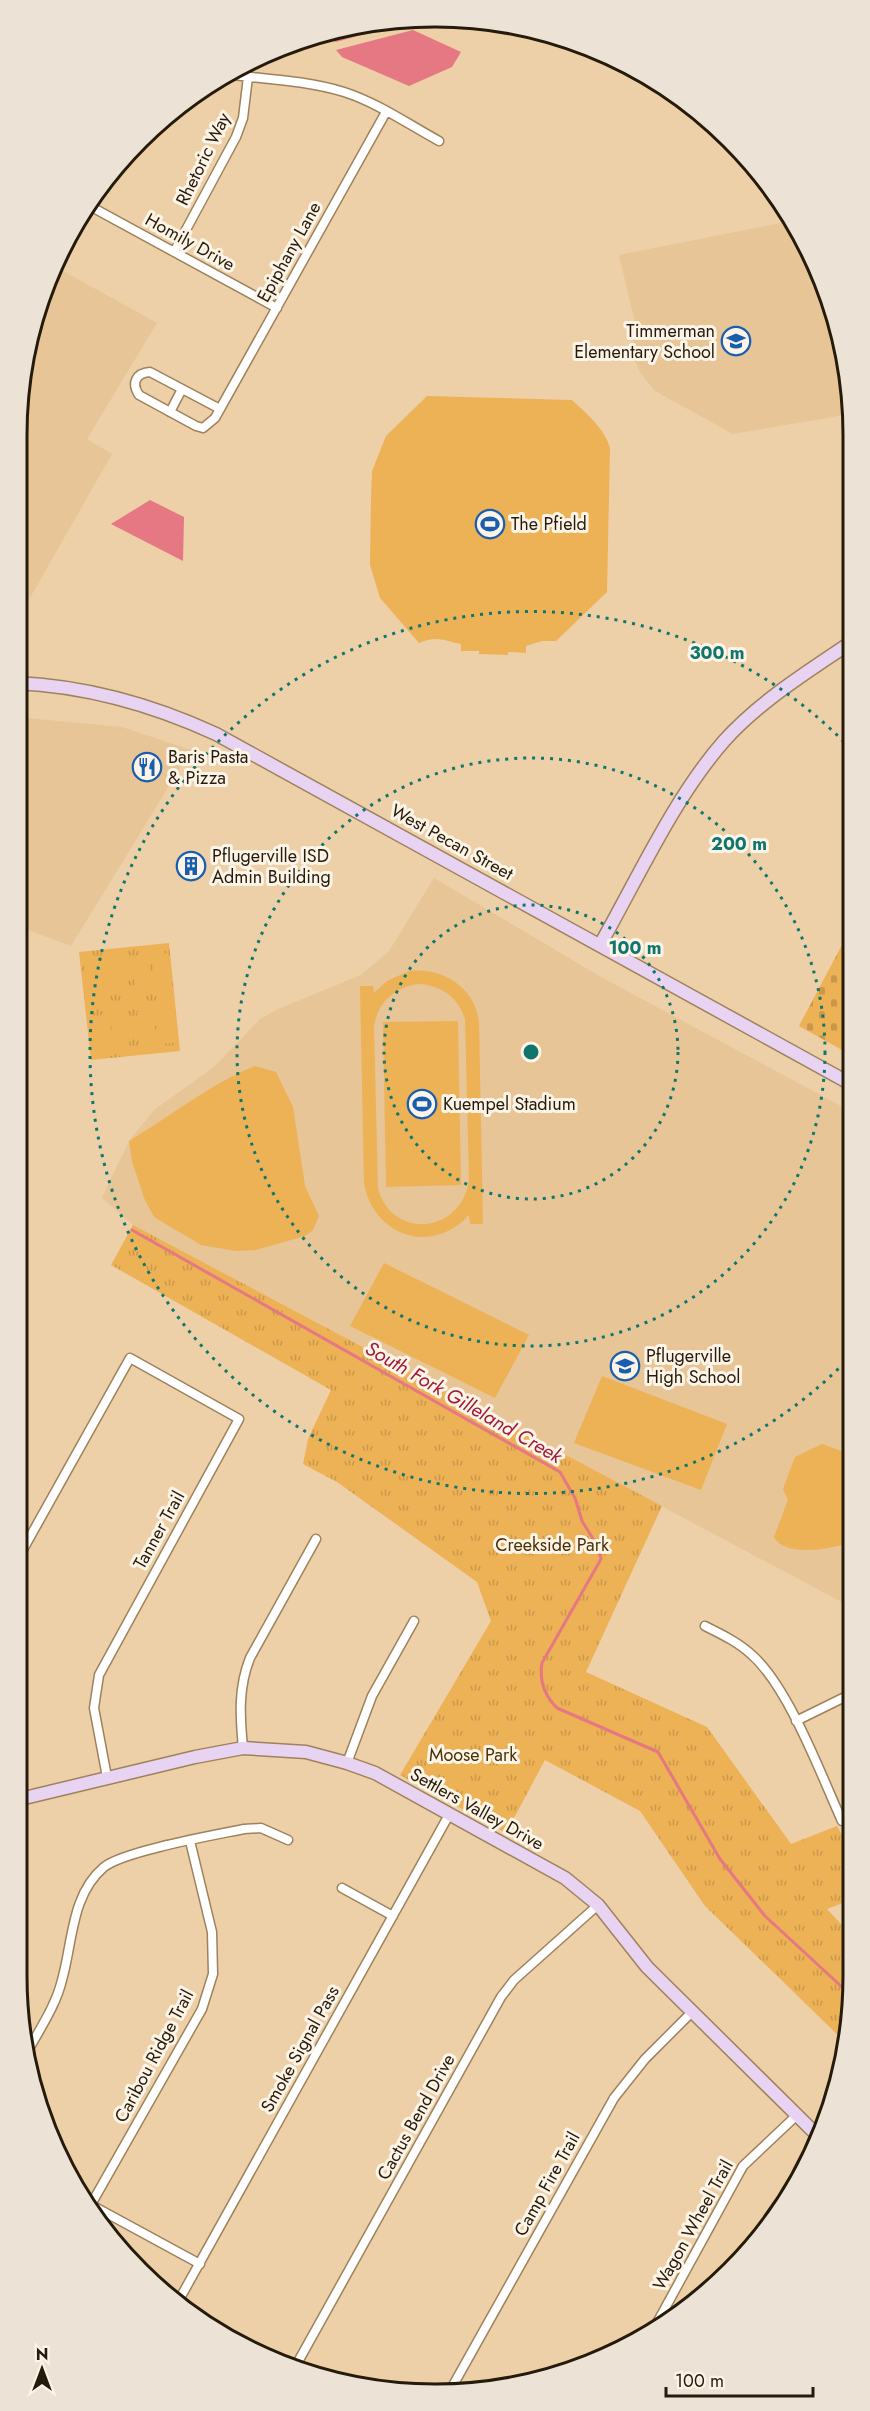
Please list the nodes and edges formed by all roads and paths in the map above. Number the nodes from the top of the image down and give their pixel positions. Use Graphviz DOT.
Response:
graph roads {
  1 [pos="242,76"];
  2 [pos="248,77"];
  3 [pos="386,111"];
  4 [pos="439,141"];
  5 [pos="95,209"];
  6 [pos="174,252"];
  7 [pos="277,308"];
  8 [pos="182,389"];
  9 [pos="220,409"];
  10 [pos="170,412"];
  11 [pos="843,648"];
  12 [pos="27,684"];
  13 [pos="600,945"];
  14 [pos="843,1080"];
  15 [pos="316,1539"];
  16 [pos="27,1542"];
  17 [pos="414,1621"];
  18 [pos="705,1626"];
  19 [pos="843,1698"];
  20 [pos="796,1721"];
  21 [pos="243,1748"];
  22 [pos="347,1762"];
  23 [pos="107,1777"];
  24 [pos="27,1797"];
  25 [pos="450,1813"];
  26 [pos="843,1821"];
  27 [pos="288,1840"];
  28 [pos="190,1841"];
  29 [pos="342,1888"];
  30 [pos="598,1905"];
  31 [pos="393,1916"];
  32 [pos="692,2012"];
  33 [pos="33,2043"];
  34 [pos="797,2115"];
  35 [pos="813,2131"];
  36 [pos="93,2197"];
  37 [pos="103,2213"];
  38 [pos="200,2264"];
  39 [pos="182,2296"];
  40 [pos="661,2316"];
  41 [pos="299,2360"];
  42 [pos="454,2383"];
  1 -- 2 [label="street"];
  2 -- 3 [label="street"];
  2 -- 6 [label="street, Rhetoric Way"];
  3 -- 4 [label="street"];
  3 -- 7 [label="street, Epiphany Lane"];
  5 -- 6 [label="street, Homily Drive"];
  6 -- 7 [label="street, Homily Drive"];
  7 -- 9 [label="street, Epiphany Lane"];
  8 -- 9 [label="street"];
  8 -- 10 [label="street"];
  8 -- 10 [label="street"];
  9 -- 10 [label="street, Epiphany Lane"];
  11 -- 13 [label="street"];
  12 -- 13 [label="street, West Pecan Street"];
  13 -- 14 [label="street, West Pecan Street"];
  15 -- 21 [label="street"];
  16 -- 23 [label="street, Tanner Trail"];
  17 -- 22 [label="street"];
  18 -- 20 [label="street"];
  19 -- 20 [label="street"];
  20 -- 26 [label="street"];
  21 -- 22 [label="street, Settlers Valley Drive"];
  21 -- 23 [label="street, Settlers Valley Drive"];
  22 -- 25 [label="street, Settlers Valley Drive"];
  23 -- 24 [label="street, Settlers Valley Drive"];
  25 -- 30 [label="street, Settlers Valley Drive"];
  25 -- 31 [label="street, Smoke Signal Pass"];
  27 -- 28 [label="street"];
  28 -- 33 [label="street"];
  28 -- 36 [label="street, Caribou Ridge Trail"];
  29 -- 31 [label="street"];
  30 -- 32 [label="street, Settlers Valley Drive"];
  30 -- 41 [label="street, Cactus Bend Drive"];
  31 -- 38 [label="street, Smoke Signal Pass"];
  32 -- 34 [label="street, Settlers Valley Drive"];
  32 -- 42 [label="street, Camp Fire Trail"];
  34 -- 35 [label="street, Settlers Valley Drive"];
  34 -- 40 [label="street, Wagon Wheel Trail"];
  37 -- 38 [label="street"];
  38 -- 39 [label="street, Smoke Signal Pass"];
}
